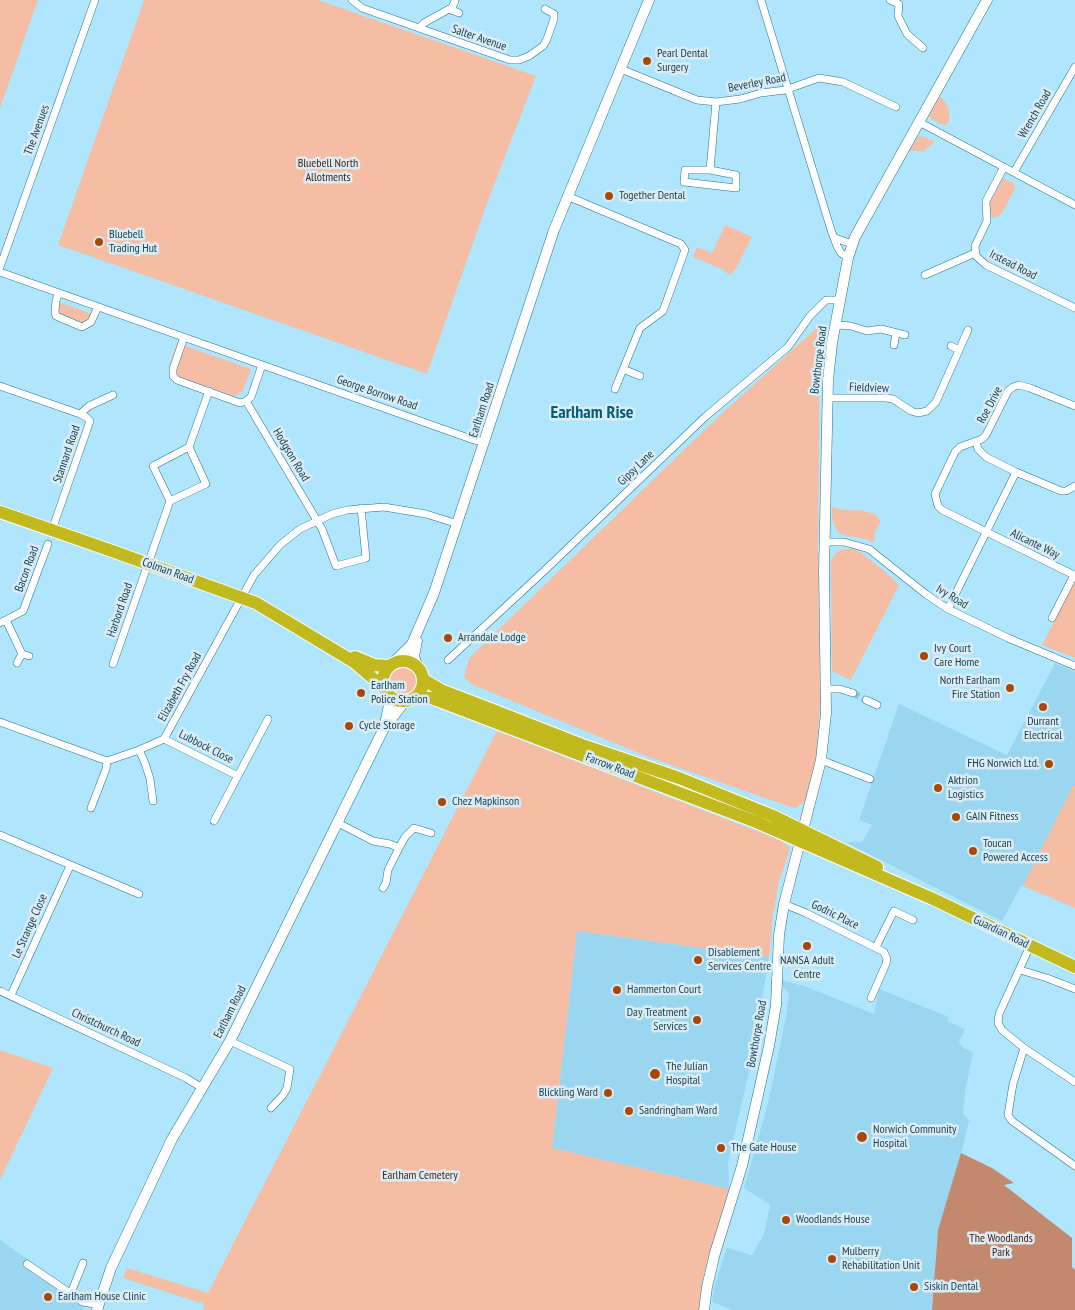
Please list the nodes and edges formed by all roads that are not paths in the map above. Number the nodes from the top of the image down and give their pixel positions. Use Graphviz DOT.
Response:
graph roads {
  1 [pos="95,0"];
  2 [pos="352,0"];
  3 [pos="649,0"];
  4 [pos="761,0"];
  5 [pos="890,0"];
  6 [pos="987,0"];
  7 [pos="455,1"];
  8 [pos="900,2"];
  9 [pos="545,9"];
  10 [pos="452,10"];
  11 [pos="459,13"];
  12 [pos="420,28"];
  13 [pos="922,48"];
  14 [pos="1075,66"];
  15 [pos="620,69"];
  16 [pos="788,89"];
  17 [pos="716,102"];
  18 [pos="896,106"];
  19 [pos="919,122"];
  20 [pos="1004,167"];
  21 [pos="710,170"];
  22 [pos="1014,172"];
  23 [pos="567,196"];
  24 [pos="1075,205"];
  25 [pos="835,238"];
  26 [pos="852,244"];
  27 [pos="975,252"];
  28 [pos="848,258"];
  29 [pos="0,267"];
  30 [pos="0,272"];
  31 [pos="925,275"];
  32 [pos="59,293"];
  33 [pos="840,300"];
  34 [pos="98,307"];
  35 [pos="1075,308"];
  36 [pos="836,325"];
  37 [pos="968,330"];
  38 [pos="896,333"];
  39 [pos="905,334"];
  40 [pos="184,337"];
  41 [pos="894,345"];
  42 [pos="951,346"];
  43 [pos="959,350"];
  44 [pos="262,365"];
  45 [pos="623,369"];
  46 [pos="640,376"];
  47 [pos="0,386"];
  48 [pos="615,390"];
  49 [pos="209,391"];
  50 [pos="113,395"];
  51 [pos="827,398"];
  52 [pos="246,401"];
  53 [pos="1075,406"];
  54 [pos="80,414"];
  55 [pos="976,441"];
  56 [pos="485,442"];
  57 [pos="189,447"];
  58 [pos="1016,472"];
  59 [pos="1075,486"];
  60 [pos="170,501"];
  61 [pos="361,508"];
  62 [pos="0,512"];
  63 [pos="317,521"];
  64 [pos="458,524"];
  65 [pos="52,530"];
  66 [pos="986,532"];
  67 [pos="825,542"];
  68 [pos="48,544"];
  69 [pos="148,564"];
  70 [pos="1074,574"];
  71 [pos="242,597"];
  72 [pos="948,609"];
  73 [pos="1052,618"];
  74 [pos="3,622"];
  75 [pos="419,630"];
  76 [pos="328,645"];
  77 [pos="448,660"];
  78 [pos="17,663"];
  79 [pos="113,664"];
  80 [pos="391,665"];
  81 [pos="417,665"];
  82 [pos="1075,666"];
  83 [pos="424,680"];
  84 [pos="825,689"];
  85 [pos="385,690"];
  86 [pos="853,693"];
  87 [pos="411,699"];
  88 [pos="866,700"];
  89 [pos="877,705"];
  90 [pos="268,719"];
  91 [pos="0,722"];
  92 [pos="384,730"];
  93 [pos="164,739"];
  94 [pos="138,750"];
  95 [pos="821,760"];
  96 [pos="108,761"];
  97 [pos="238,776"];
  98 [pos="870,778"];
  99 [pos="153,800"];
  100 [pos="91,808"];
  101 [pos="214,822"];
  102 [pos="338,823"];
  103 [pos="431,833"];
  104 [pos="0,835"];
  105 [pos="802,835"];
  106 [pos="399,848"];
  107 [pos="70,866"];
  108 [pos="383,888"];
  109 [pos="139,894"];
  110 [pos="784,904"];
  111 [pos="913,920"];
  112 [pos="1030,946"];
  113 [pos="876,947"];
  114 [pos="1075,967"];
  115 [pos="1020,970"];
  116 [pos="1075,989"];
  117 [pos="0,991"];
  118 [pos="11,996"];
  119 [pos="871,998"];
  120 [pos="230,1041"];
  121 [pos="1024,1048"];
  122 [pos="1075,1082"];
  123 [pos="202,1088"];
  124 [pos="271,1108"];
  125 [pos="1075,1166"];
  126 [pos="83,1263"];
  127 [pos="27,1264"];
  128 [pos="71,1293"];
  129 [pos="98,1307"];
  130 [pos="704,1310"];
  1 -- 29 [label="street, The Avenues"];
  2 -- 12 [label="street, Salter Avenue"];
  3 -- 15 [label="main road, Earlham Road"];
  4 -- 16 [label="street"];
  5 -- 8 [label="street"];
  6 -- 19 [label="main road, Bowthorpe Road"];
  7 -- 10 [label="street, Salter Avenue"];
  8 -- 13 [label="street"];
  9 -- 12 [label="street, Salter Avenue"];
  10 -- 11 [label="street, Salter Avenue"];
  10 -- 12 [label="street, Salter Avenue"];
  14 -- 22 [label="street, Wrench Road"];
  15 -- 17 [label="street, Beverley Road"];
  15 -- 23 [label="main road, Earlham Road"];
  16 -- 17 [label="street, Beverley Road"];
  16 -- 18 [label="street, Beverley Road"];
  16 -- 25 [label="street"];
  17 -- 21 [label="street"];
  19 -- 20 [label="street"];
  19 -- 26 [label="main road, Bowthorpe Road"];
  20 -- 22 [label="street"];
  20 -- 27 [label="street, Irstead Road"];
  21 -- 21 [label="street"];
  22 -- 24 [label="street"];
  23 -- 45 [label="street"];
  23 -- 56 [label="main road, Earlham Road"];
  25 -- 26 [label="street"];
  25 -- 28 [label="street"];
  26 -- 28 [label="main road, Bowthorpe Road"];
  27 -- 31 [label="street"];
  27 -- 35 [label="street, Irstead Road"];
  28 -- 33 [label="main road, Bowthorpe Road"];
  30 -- 32 [label="street, George Borrow Road"];
  32 -- 34 [label="street, George Borrow Road"];
  32 -- 34 [label="street"];
  33 -- 36 [label="main road, Bowthorpe Road"];
  33 -- 77 [label="street, Gipsy Lane"];
  34 -- 40 [label="street, George Borrow Road"];
  36 -- 38 [label="street"];
  36 -- 51 [label="main road, Bowthorpe Road"];
  37 -- 43 [label="street, Fieldview"];
  38 -- 39 [label="street"];
  38 -- 41 [label="street"];
  40 -- 44 [label="street, George Borrow Road"];
  40 -- 49 [label="street"];
  42 -- 43 [label="street"];
  43 -- 51 [label="street, Fieldview"];
  44 -- 52 [label="street"];
  44 -- 56 [label="street, George Borrow Road"];
  45 -- 46 [label="street"];
  45 -- 48 [label="street"];
  47 -- 54 [label="street, Stannard Road"];
  49 -- 52 [label="street"];
  49 -- 57 [label="street"];
  50 -- 54 [label="street"];
  51 -- 67 [label="main road, Bowthorpe Road"];
  52 -- 63 [label="street, Hodgson Road"];
  53 -- 55 [label="street, Roe Drive"];
  54 -- 65 [label="street, Stannard Road"];
  55 -- 58 [label="street"];
  55 -- 66 [label="street, Alicante Way"];
  56 -- 64 [label="main road, Earlham Road"];
  57 -- 60 [label="street"];
  57 -- 60 [label="street"];
  58 -- 59 [label="street"];
  58 -- 66 [label="street"];
  60 -- 69 [label="street, Harbord Road"];
  61 -- 63 [label="street, Elizabeth Fry Road"];
  61 -- 63 [label="street, Hodgson Road"];
  61 -- 64 [label="street, Elizabeth Fry Road"];
  62 -- 65 [label="highway, Colman Road"];
  63 -- 71 [label="street, Elizabeth Fry Road"];
  64 -- 75 [label="main road, Earlham Road"];
  65 -- 69 [label="highway, Colman Road"];
  66 -- 70 [label="street, Alicante Way"];
  66 -- 72 [label="street"];
  67 -- 72 [label="street, Ivy Road"];
  67 -- 84 [label="main road, Bowthorpe Road"];
  68 -- 74 [label="street, Bacon Road"];
  69 -- 71 [label="highway, Colman Road"];
  69 -- 79 [label="street, Harbord Road"];
  70 -- 73 [label="street, Alicante Way"];
  71 -- 76 [label="highway, Colman Road"];
  71 -- 93 [label="street, Elizabeth Fry Road"];
  72 -- 82 [label="street, Ivy Road"];
  74 -- 78 [label="street, Bacon Road"];
  75 -- 80 [label="main road, Earlham Road"];
  75 -- 81 [label="main road, Earlham Road"];
  76 -- 80 [label="highway, Colman Road"];
  76 -- 85 [label="highway, Colman Road"];
  80 -- 81 [label="highway, Colman Road"];
  80 -- 85 [label="highway"];
  81 -- 83 [label="highway"];
  83 -- 87 [label="highway"];
  83 -- 105 [label="highway, Farrow Road"];
  84 -- 86 [label="street"];
  84 -- 95 [label="main road, Bowthorpe Road"];
  85 -- 87 [label="highway, Colman Road"];
  85 -- 92 [label="main road, Earlham Road"];
  87 -- 92 [label="main road, Earlham Road"];
  87 -- 105 [label="highway, Farrow Road"];
  88 -- 89 [label="street"];
  90 -- 97 [label="street, Lubbock Close"];
  91 -- 96 [label="street"];
  92 -- 102 [label="main road, Earlham Road"];
  93 -- 94 [label="street, Elizabeth Fry Road"];
  93 -- 97 [label="street, Lubbock Close"];
  94 -- 96 [label="street, Elizabeth Fry Road"];
  94 -- 99 [label="street"];
  95 -- 98 [label="street"];
  95 -- 105 [label="main road, Bowthorpe Road"];
  96 -- 100 [label="street"];
  97 -- 101 [label="street, Lubbock Close"];
  102 -- 106 [label="street"];
  102 -- 120 [label="main road, Earlham Road"];
  103 -- 106 [label="street"];
  104 -- 107 [label="street"];
  105 -- 110 [label="main road, Bowthorpe Road"];
  105 -- 112 [label="highway, Guardian Road"];
  106 -- 108 [label="street"];
  107 -- 109 [label="street"];
  107 -- 118 [label="street, Le Strange Close"];
  110 -- 113 [label="street, Godric Place"];
  110 -- 130 [label="main road, Bowthorpe Road"];
  111 -- 113 [label="street"];
  112 -- 114 [label="highway, Guardian Road"];
  112 -- 115 [label="street"];
  113 -- 119 [label="street"];
  115 -- 116 [label="street"];
  115 -- 121 [label="street"];
  117 -- 118 [label="street, Christchurch Road"];
  118 -- 123 [label="street, Christchurch Road"];
  120 -- 123 [label="main road, Earlham Road"];
  120 -- 124 [label="street"];
  121 -- 122 [label="street"];
  121 -- 125 [label="street"];
  123 -- 129 [label="main road, Earlham Road"];
  126 -- 128 [label="street"];
  127 -- 128 [label="street, Earlham Road"];
  128 -- 129 [label="street, Earlham Road"];
}
